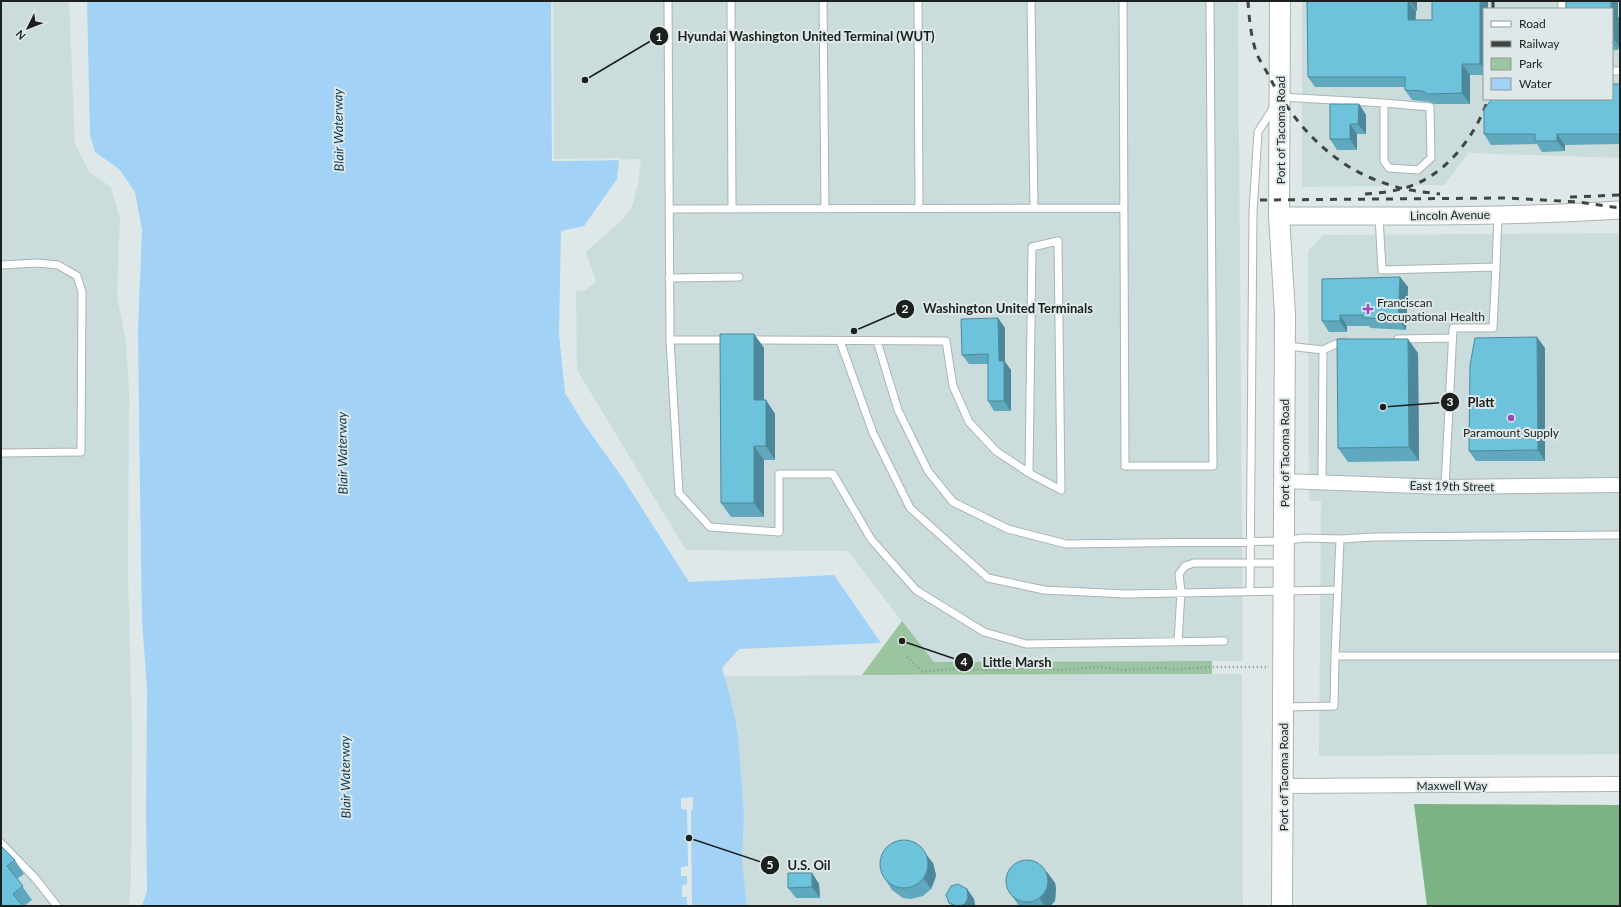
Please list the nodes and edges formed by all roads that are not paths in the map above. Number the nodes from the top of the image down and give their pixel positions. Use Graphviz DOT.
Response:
graph roads {
  1 [pos="668,1"];
  2 [pos="731,1"];
  3 [pos="824,1"];
  4 [pos="918,1"];
  5 [pos="1031,1"];
  6 [pos="1123,1"];
  7 [pos="1210,1"];
  8 [pos="1280,1"];
  9 [pos="1280,97"];
  10 [pos="1384,103"];
  11 [pos="919,208"];
  12 [pos="1034,208"];
  13 [pos="1124,208"];
  14 [pos="669,209"];
  15 [pos="732,209"];
  16 [pos="825,209"];
  17 [pos="1620,210"];
  18 [pos="1498,215"];
  19 [pos="1280,216"];
  20 [pos="1380,216"];
  21 [pos="1,265"];
  22 [pos="1496,267"];
  23 [pos="739,277"];
  24 [pos="669,278"];
  25 [pos="1452,338"];
  26 [pos="1393,339"];
  27 [pos="670,340"];
  28 [pos="840,341"];
  29 [pos="877,341"];
  30 [pos="1350,341"];
  31 [pos="1285,345"];
  32 [pos="1323,350"];
  33 [pos="1,453"];
  34 [pos="1029,473"];
  35 [pos="1284,480"];
  36 [pos="1322,482"];
  37 [pos="1620,485"];
  38 [pos="1445,487"];
  39 [pos="1620,535"];
  40 [pos="1340,539"];
  41 [pos="1250,540"];
  42 [pos="1284,541"];
  43 [pos="1249,563"];
  44 [pos="1283,563"];
  45 [pos="1284,590"];
  46 [pos="1338,590"];
  47 [pos="1250,591"];
  48 [pos="1180,592"];
  49 [pos="1224,641"];
  50 [pos="1178,642"];
  51 [pos="1335,656"];
  52 [pos="1620,656"];
  53 [pos="1284,707"];
  54 [pos="1620,784"];
  55 [pos="1283,786"];
  56 [pos="1,843"];
  57 [pos="57,906"];
  58 [pos="1282,906"];
  1 -- 14 [label="lane"];
  2 -- 15 [label="lane"];
  3 -- 16 [label="lane"];
  4 -- 11 [label="lane"];
  5 -- 12 [label="lane"];
  6 -- 13 [label="lane"];
  7 -- 13 [label="lane"];
  8 -- 9 [label="main road, Port of Tacoma Road"];
  9 -- 10 [label="lane"];
  9 -- 19 [label="main road, Port of Tacoma Road"];
  9 -- 41 [label="lane"];
  10 -- 10 [label="lane"];
  11 -- 12 [label="lane"];
  11 -- 16 [label="lane"];
  12 -- 13 [label="lane"];
  14 -- 15 [label="lane"];
  14 -- 24 [label="lane"];
  15 -- 16 [label="lane"];
  17 -- 18 [label="street, Lincoln Avenue"];
  18 -- 20 [label="street, Lincoln Avenue"];
  18 -- 22 [label="lane"];
  19 -- 20 [label="street, Lincoln Avenue"];
  19 -- 31 [label="main road, Port of Tacoma Road"];
  20 -- 22 [label="lane"];
  21 -- 33 [label="lane"];
  22 -- 25 [label="lane"];
  23 -- 24 [label="lane"];
  24 -- 27 [label="lane"];
  25 -- 26 [label="lane"];
  25 -- 38 [label="lane"];
  27 -- 28 [label="lane"];
  27 -- 50 [label="lane"];
  28 -- 29 [label="lane"];
  28 -- 48 [label="lane"];
  29 -- 34 [label="lane"];
  29 -- 41 [label="lane"];
  30 -- 32 [label="lane"];
  31 -- 32 [label="lane"];
  31 -- 35 [label="main road, Port of Tacoma Road"];
  32 -- 36 [label="lane"];
  34 -- 34 [label="lane"];
  35 -- 36 [label="street, East 19th Street"];
  35 -- 42 [label="main road, Port of Tacoma Road"];
  36 -- 38 [label="street, East 19th Street"];
  37 -- 38 [label="street, East 19th Street"];
  39 -- 40 [label="lane"];
  40 -- 42 [label="lane"];
  40 -- 46 [label="lane"];
  41 -- 42 [label="lane"];
  41 -- 43 [label="lane"];
  42 -- 44 [label="main road, Port of Tacoma Road"];
  43 -- 44 [label="lane"];
  43 -- 47 [label="lane"];
  43 -- 48 [label="lane"];
  44 -- 45 [label="main road, Port of Tacoma Road"];
  45 -- 46 [label="lane"];
  45 -- 47 [label="lane"];
  45 -- 53 [label="main road, Port of Tacoma Road"];
  46 -- 51 [label="lane"];
  47 -- 48 [label="lane"];
  48 -- 50 [label="lane"];
  49 -- 50 [label="lane"];
  51 -- 52 [label="lane"];
  51 -- 53 [label="lane"];
  53 -- 55 [label="main road, Port of Tacoma Road"];
  54 -- 55 [label="street, Maxwell Way"];
  55 -- 58 [label="main road, Port of Tacoma Road"];
  56 -- 57 [label="lane"];
}
